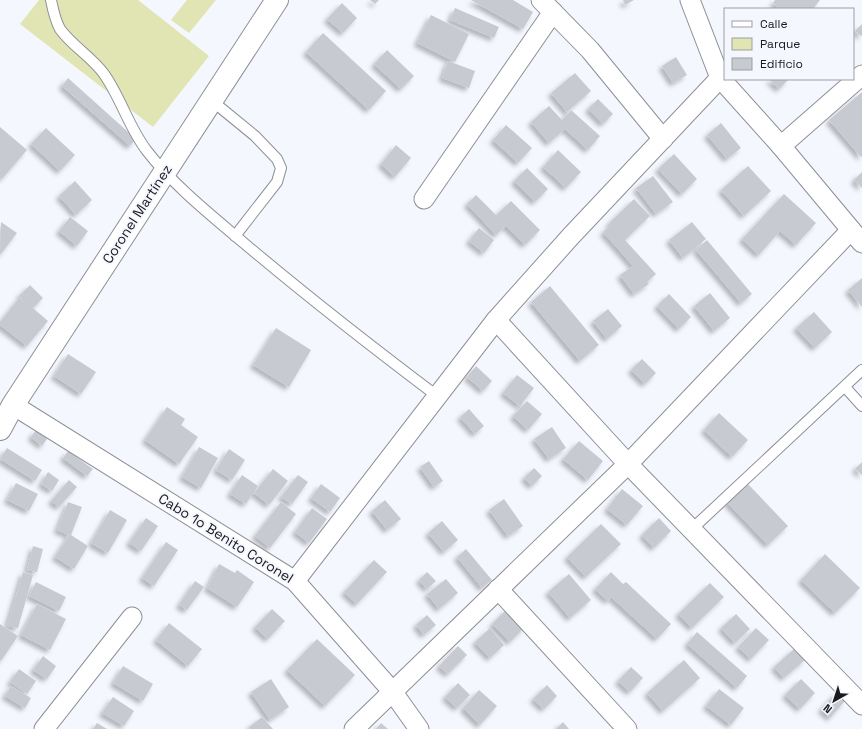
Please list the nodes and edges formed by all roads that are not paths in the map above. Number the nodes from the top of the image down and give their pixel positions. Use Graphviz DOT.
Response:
graph roads {
  1 [pos="51,0"];
  2 [pos="277,0"];
  3 [pos="690,0"];
  4 [pos="547,6"];
  5 [pos="862,75"];
  6 [pos="720,78"];
  7 [pos="211,100"];
  8 [pos="664,139"];
  9 [pos="781,146"];
  10 [pos="164,171"];
  11 [pos="424,198"];
  12 [pos="235,236"];
  13 [pos="856,236"];
  14 [pos="496,320"];
  15 [pos="862,370"];
  16 [pos="845,386"];
  17 [pos="437,396"];
  18 [pos="13,405"];
  19 [pos="862,406"];
  20 [pos="0,429"];
  21 [pos="628,464"];
  22 [pos="692,529"];
  23 [pos="295,581"];
  24 [pos="498,589"];
  25 [pos="132,617"];
  26 [pos="392,691"];
  27 [pos="862,705"];
  28 [pos="44,729"];
  29 [pos="354,729"];
  30 [pos="419,729"];
  31 [pos="627,729"];
  1 -- 10 [label="lane"];
  2 -- 7 [label="main road, Coronel Martínez"];
  3 -- 6 [label="street"];
  4 -- 8 [label="street"];
  4 -- 11 [label="street"];
  5 -- 9 [label="street"];
  6 -- 8 [label="street"];
  6 -- 9 [label="street"];
  7 -- 10 [label="main road, Coronel Martínez"];
  7 -- 12 [label="lane"];
  8 -- 14 [label="street"];
  9 -- 13 [label="street"];
  10 -- 12 [label="lane"];
  10 -- 18 [label="main road, Coronel Martínez"];
  12 -- 17 [label="lane"];
  13 -- 21 [label="street"];
  14 -- 17 [label="street"];
  14 -- 21 [label="street"];
  15 -- 16 [label="lane"];
  16 -- 19 [label="lane"];
  16 -- 22 [label="lane"];
  17 -- 23 [label="street"];
  18 -- 20 [label="main road, Coronel Martínez"];
  18 -- 23 [label="street, Cabo 1o Benito Coronel"];
  21 -- 22 [label="street"];
  21 -- 24 [label="street"];
  22 -- 27 [label="street"];
  23 -- 26 [label="street, Cabo 1o Benito Coronel"];
  24 -- 26 [label="street"];
  24 -- 31 [label="street"];
  25 -- 28 [label="street"];
  26 -- 29 [label="street"];
  26 -- 30 [label="street, Cabo 1o Benito Coronel"];
}
